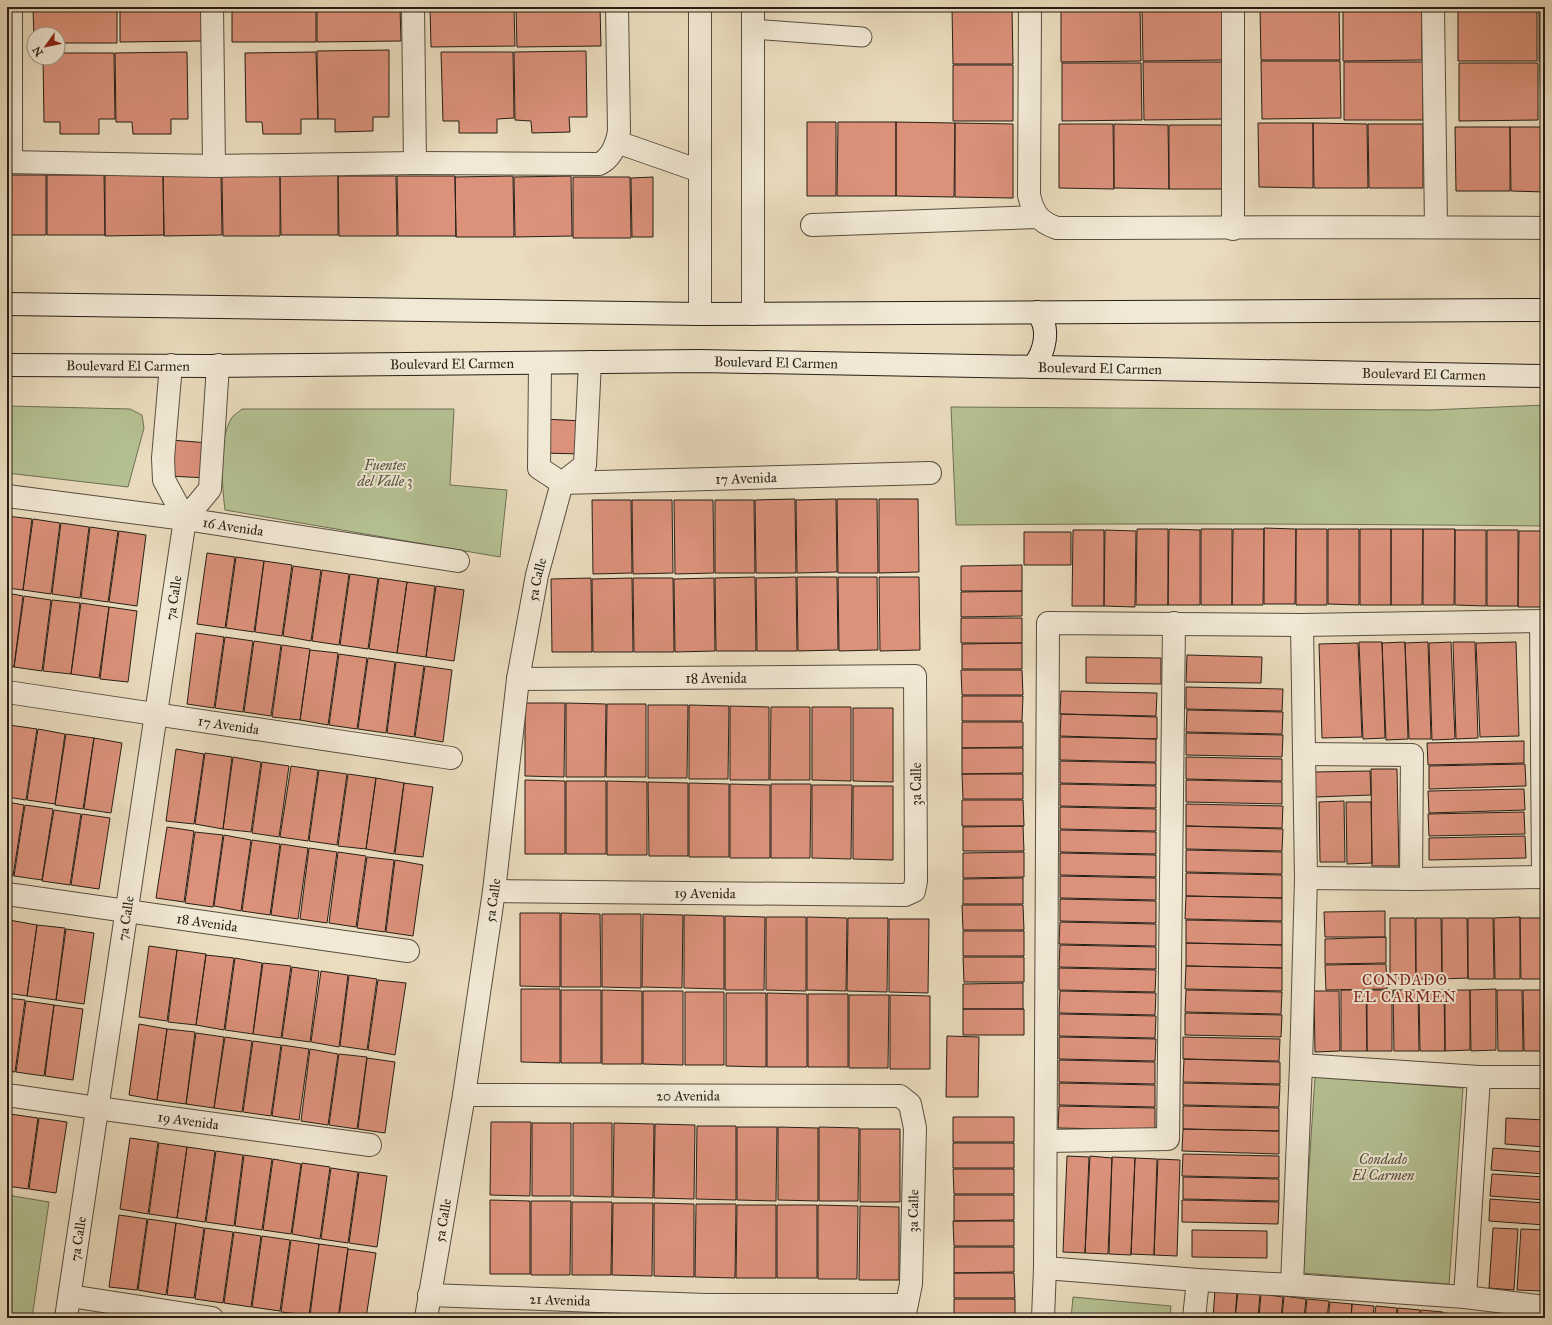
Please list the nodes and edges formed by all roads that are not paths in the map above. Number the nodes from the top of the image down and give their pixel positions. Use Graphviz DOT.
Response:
graph roads {
  1 [pos="11,7"];
  2 [pos="212,7"];
  3 [pos="413,7"];
  4 [pos="617,7"];
  5 [pos="700,7"];
  6 [pos="753,7"];
  7 [pos="1030,7"];
  8 [pos="1233,7"];
  9 [pos="1433,7"];
  10 [pos="753,29"];
  11 [pos="862,37"];
  12 [pos="617,142"];
  13 [pos="9,162"];
  14 [pos="415,163"];
  15 [pos="214,166"];
  16 [pos="700,171"];
  17 [pos="1038,217"];
  18 [pos="812,225"];
  19 [pos="1436,226"];
  20 [pos="1233,228"];
  21 [pos="1545,228"];
  22 [pos="7,304"];
  23 [pos="1545,310"];
  24 [pos="1037,312"];
  25 [pos="700,314"];
  26 [pos="753,314"];
  27 [pos="590,362"];
  28 [pos="540,363"];
  29 [pos="7,365"];
  30 [pos="171,365"];
  31 [pos="218,365"];
  32 [pos="1033,367"];
  33 [pos="1545,376"];
  34 [pos="930,473"];
  35 [pos="562,483"];
  36 [pos="7,496"];
  37 [pos="185,519"];
  38 [pos="458,561"];
  39 [pos="1543,621"];
  40 [pos="1174,623"];
  41 [pos="1302,625"];
  42 [pos="915,676"];
  43 [pos="518,679"];
  44 [pos="7,692"];
  45 [pos="156,715"];
  46 [pos="1304,754"];
  47 [pos="450,758"];
  48 [pos="1544,877"];
  49 [pos="1306,878"];
  50 [pos="1411,879"];
  51 [pos="494,891"];
  52 [pos="914,891"];
  53 [pos="7,894"];
  54 [pos="126,911"];
  55 [pos="408,951"];
  56 [pos="1301,1065"];
  57 [pos="1545,1077"];
  58 [pos="1478,1078"];
  59 [pos="7,1095"];
  60 [pos="464,1095"];
  61 [pos="910,1104"];
  62 [pos="97,1108"];
  63 [pos="1046,1141"];
  64 [pos="370,1145"];
  65 [pos="1045,1268"];
  66 [pos="1198,1280"];
  67 [pos="1292,1285"];
  68 [pos="429,1295"];
  69 [pos="70,1296"];
  70 [pos="1465,1297"];
  71 [pos="1545,1307"];
  72 [pos="905,1311"];
  73 [pos="706,1312"];
  74 [pos="66,1318"];
  75 [pos="212,1318"];
  76 [pos="426,1318"];
  77 [pos="1043,1318"];
  78 [pos="1194,1318"];
  1 -- 13 [label="street"];
  2 -- 15 [label="street"];
  3 -- 14 [label="street"];
  4 -- 12 [label="street"];
  5 -- 16 [label="street"];
  6 -- 10 [label="street"];
  7 -- 17 [label="street"];
  8 -- 20 [label="street"];
  9 -- 19 [label="street"];
  10 -- 11 [label="lane"];
  10 -- 26 [label="street"];
  12 -- 14 [label="street"];
  12 -- 16 [label="street"];
  13 -- 15 [label="street"];
  14 -- 15 [label="street"];
  16 -- 25 [label="street"];
  17 -- 18 [label="street"];
  17 -- 20 [label="street"];
  19 -- 20 [label="street"];
  19 -- 21 [label="street"];
  22 -- 25 [label="street"];
  23 -- 24 [label="street"];
  24 -- 26 [label="street"];
  24 -- 32 [label="street"];
  25 -- 26 [label="street"];
  27 -- 28 [label="street, Boulevard El Carmen"];
  27 -- 32 [label="street, Boulevard El Carmen"];
  27 -- 35 [label="street"];
  28 -- 31 [label="street, Boulevard El Carmen"];
  28 -- 35 [label="street"];
  29 -- 30 [label="street, Boulevard El Carmen"];
  30 -- 31 [label="street, Boulevard El Carmen"];
  30 -- 37 [label="street"];
  31 -- 37 [label="street"];
  32 -- 33 [label="street, Boulevard El Carmen"];
  34 -- 35 [label="street, 17 Avenida"];
  35 -- 43 [label="street, 5a Calle"];
  36 -- 37 [label="street, 16 Avenida"];
  37 -- 38 [label="street, 16 Avenida"];
  37 -- 45 [label="street, 7a Calle"];
  39 -- 41 [label="street"];
  39 -- 48 [label="street"];
  40 -- 41 [label="street"];
  40 -- 63 [label="street"];
  40 -- 63 [label="street"];
  41 -- 46 [label="street"];
  42 -- 43 [label="street, 18 Avenida"];
  42 -- 52 [label="street, 3a Calle"];
  43 -- 51 [label="street, 5a Calle"];
  44 -- 45 [label="street, 17 Avenida"];
  45 -- 47 [label="street, 17 Avenida"];
  45 -- 54 [label="street, 7a Calle"];
  46 -- 49 [label="street"];
  46 -- 50 [label="street"];
  48 -- 50 [label="street"];
  49 -- 50 [label="street"];
  49 -- 56 [label="street"];
  51 -- 52 [label="street, 19 Avenida"];
  51 -- 60 [label="street, 5a Calle"];
  53 -- 54 [label="street, 18 Avenida"];
  54 -- 55 [label="street, 18 Avenida"];
  54 -- 62 [label="street, 7a Calle"];
  56 -- 58 [label="street"];
  56 -- 67 [label="street"];
  57 -- 58 [label="street"];
  58 -- 70 [label="street"];
  59 -- 62 [label="street, 19 Avenida"];
  60 -- 61 [label="street, 20 Avenida"];
  60 -- 68 [label="street, 5a Calle"];
  61 -- 72 [label="street, 3a Calle"];
  62 -- 64 [label="street, 19 Avenida"];
  62 -- 69 [label="street, 7a Calle"];
  63 -- 65 [label="street"];
  65 -- 66 [label="street"];
  65 -- 77 [label="street"];
  66 -- 67 [label="street"];
  66 -- 78 [label="street"];
  67 -- 70 [label="street"];
  68 -- 73 [label="street, 21 Avenida"];
  68 -- 76 [label="street, 5a Calle"];
  69 -- 74 [label="street, 7a Calle"];
  69 -- 75 [label="street"];
  70 -- 71 [label="street"];
  72 -- 73 [label="street, 21 Avenida"];
}
